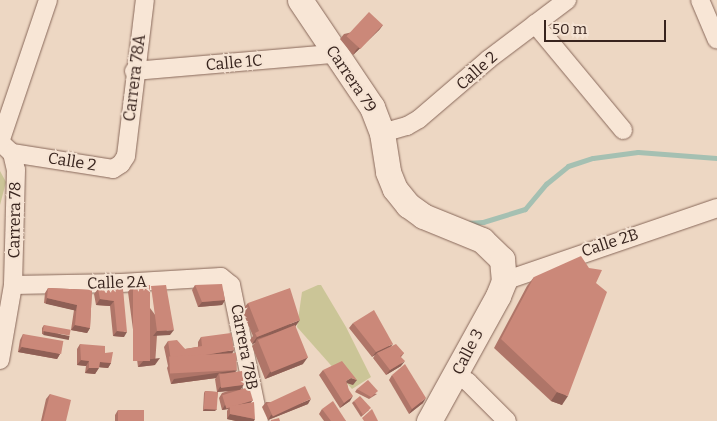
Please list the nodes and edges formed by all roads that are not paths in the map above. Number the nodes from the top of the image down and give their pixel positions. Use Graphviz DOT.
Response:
graph roads {
  1 [pos="48,0"];
  2 [pos="145,0"];
  3 [pos="300,0"];
  4 [pos="567,0"];
  5 [pos="700,0"];
  6 [pos="535,24"];
  7 [pos="717,40"];
  8 [pos="334,54"];
  9 [pos="134,71"];
  10 [pos="623,130"];
  11 [pos="382,132"];
  12 [pos="4,146"];
  13 [pos="126,156"];
  14 [pos="717,208"];
  15 [pos="221,277"];
  16 [pos="504,281"];
  17 [pos="13,285"];
  18 [pos="0,360"];
  19 [pos="456,375"];
  20 [pos="259,421"];
  21 [pos="430,421"];
  22 [pos="507,421"];
  1 -- 12 [label="street"];
  2 -- 9 [label="street, Carrera 78A"];
  3 -- 8 [label="main road, Carrera 79"];
  4 -- 6 [label="street, Calle 2"];
  5 -- 7 [label="street"];
  6 -- 10 [label="street"];
  6 -- 11 [label="street, Calle 2"];
  8 -- 9 [label="street, Calle 1C"];
  8 -- 11 [label="main road, Carrera 79"];
  9 -- 13 [label="street, Carrera 78A"];
  11 -- 16 [label="main road, Carrera 79"];
  12 -- 13 [label="street, Calle 2"];
  12 -- 17 [label="street, Carrera 78"];
  14 -- 16 [label="street, Calle 2B"];
  15 -- 17 [label="street, Calle 2A"];
  15 -- 20 [label="street, Carrera 78B"];
  16 -- 19 [label="main road, Calle 3"];
  17 -- 18 [label="street, Carrera 78"];
  19 -- 21 [label="main road, Calle 3"];
  19 -- 22 [label="street"];
}
